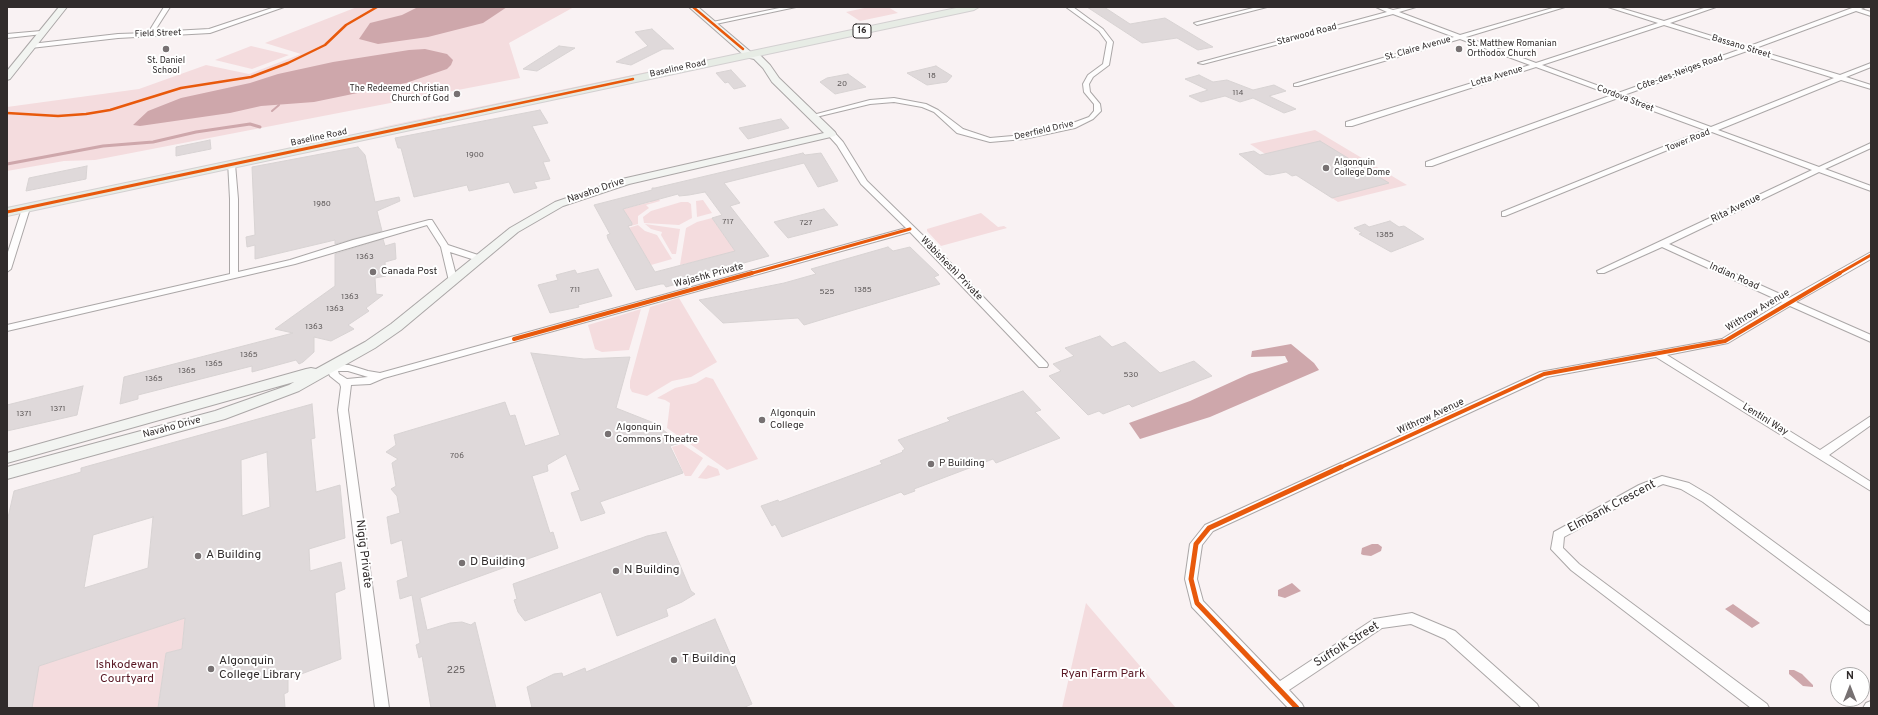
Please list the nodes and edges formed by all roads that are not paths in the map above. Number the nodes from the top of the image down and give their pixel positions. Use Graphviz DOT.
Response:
graph roads {
  1 [pos="63,7"];
  2 [pos="167,7"];
  3 [pos="267,7"];
  4 [pos="693,7"];
  5 [pos="793,7"];
  6 [pos="947,7"];
  7 [pos="974,7"];
  8 [pos="1069,7"];
  9 [pos="1264,7"];
  10 [pos="1379,7"];
  11 [pos="1413,7"];
  12 [pos="1562,7"];
  13 [pos="1611,7"];
  14 [pos="1713,7"];
  15 [pos="1846,7"];
  16 [pos="278,8"];
  17 [pos="1859,8"];
  18 [pos="1393,12"];
  19 [pos="1871,14"];
  20 [pos="711,23"];
  21 [pos="1197,23"];
  22 [pos="1663,23"];
  23 [pos="41,33"];
  24 [pos="150,34"];
  25 [pos="7,36"];
  26 [pos="1459,37"];
  27 [pos="31,46"];
  28 [pos="1748,49"];
  29 [pos="746,52"];
  30 [pos="1201,63"];
  31 [pos="1536,65"];
  32 [pos="1871,65"];
  33 [pos="8,76"];
  34 [pos="1840,78"];
  35 [pos="1296,85"];
  36 [pos="1871,88"];
  37 [pos="1617,96"];
  38 [pos="814,118"];
  39 [pos="1349,124"];
  40 [pos="1712,131"];
  41 [pos="831,134"];
  42 [pos="794,142"];
  43 [pos="1871,145"];
  44 [pos="232,161"];
  45 [pos="1429,164"];
  46 [pos="1818,170"];
  47 [pos="1871,189"];
  48 [pos="7,204"];
  49 [pos="26,208"];
  50 [pos="7,212"];
  51 [pos="1505,214"];
  52 [pos="910,229"];
  53 [pos="1662,244"];
  54 [pos="445,247"];
  55 [pos="1871,255"];
  56 [pos="478,258"];
  57 [pos="7,269"];
  58 [pos="1601,271"];
  59 [pos="234,276"];
  60 [pos="452,279"];
  61 [pos="1789,301"];
  62 [pos="7,328"];
  63 [pos="1871,339"];
  64 [pos="1659,354"];
  65 [pos="1043,365"];
  66 [pos="331,366"];
  67 [pos="380,376"];
  68 [pos="345,382"];
  69 [pos="366,382"];
  70 [pos="344,401"];
  71 [pos="1871,420"];
  72 [pos="1821,455"];
  73 [pos="7,458"];
  74 [pos="7,472"];
  75 [pos="1871,487"];
  76 [pos="1871,620"];
  77 [pos="1279,689"];
  78 [pos="382,708"];
  79 [pos="1296,708"];
  80 [pos="1532,708"];
  81 [pos="1762,708"];
  1 -- 23 [label="street"];
  2 -- 24 [label="street"];
  3 -- 16 [label="street"];
  4 -- 20 [label="street"];
  5 -- 20 [label="street"];
  6 -- 29 [label="main road, Baseline Road / 16"];
  7 -- 29 [label="main road, Baseline Road / 16"];
  8 -- 38 [label="street, Deerfield Drive"];
  9 -- 21 [label="street"];
  10 -- 18 [label="street, Cordova Street"];
  11 -- 18 [label="street, Starwood Road"];
  12 -- 26 [label="street, St. Claire Avenue"];
  13 -- 22 [label="street, Bassano Street"];
  14 -- 22 [label="street, Lotta Avenue"];
  15 -- 17 [label="street"];
  16 -- 24 [label="street, Field Street"];
  17 -- 19 [label="street"];
  17 -- 28 [label="street, Côte-des-Neiges Road"];
  18 -- 26 [label="street, Cordova Street"];
  18 -- 30 [label="street, Starwood Road"];
  20 -- 29 [label="street"];
  22 -- 28 [label="street, Bassano Street"];
  22 -- 31 [label="street, Lotta Avenue"];
  23 -- 25 [label="street"];
  23 -- 27 [label="street"];
  24 -- 27 [label="street, Field Street"];
  26 -- 31 [label="street, Cordova Street"];
  26 -- 35 [label="street, St. Claire Avenue"];
  27 -- 33 [label="street"];
  28 -- 34 [label="street, Bassano Street"];
  28 -- 37 [label="street, Côte-des-Neiges Road"];
  29 -- 38 [label="street"];
  29 -- 44 [label="main road, Baseline Road / 16"];
  31 -- 37 [label="street, Cordova Street"];
  31 -- 39 [label="street, Lotta Avenue"];
  32 -- 34 [label="street, Tower Road"];
  34 -- 36 [label="street, Bassano Street"];
  34 -- 40 [label="street, Tower Road"];
  37 -- 40 [label="street, Cordova Street"];
  37 -- 45 [label="street, Côte-des-Neiges Road"];
  38 -- 41 [label="street"];
  38 -- 42 [label="street"];
  40 -- 46 [label="street, Cordova Street"];
  40 -- 51 [label="street, Tower Road"];
  41 -- 42 [label="street, Navaho Drive"];
  41 -- 52 [label="street, Wàbisheshì Private"];
  42 -- 56 [label="street, Navaho Drive"];
  43 -- 46 [label="street, Rita Avenue"];
  44 -- 48 [label="main road, Baseline Road / 16"];
  44 -- 49 [label="main road, Baseline Road / 16"];
  44 -- 59 [label="street"];
  46 -- 47 [label="street, Cordova Street"];
  46 -- 53 [label="street, Rita Avenue"];
  49 -- 50 [label="main road, Baseline Road / 16"];
  49 -- 57 [label="street"];
  52 -- 65 [label="street, Wàbisheshì Private"];
  52 -- 67 [label="street, Wajashk Private"];
  53 -- 58 [label="street, Rita Avenue"];
  53 -- 61 [label="street, Indian Road"];
  54 -- 56 [label="street"];
  54 -- 59 [label="street"];
  54 -- 60 [label="street"];
  55 -- 61 [label="street, Withrow Avenue"];
  56 -- 60 [label="street, Navaho Drive"];
  59 -- 62 [label="street"];
  60 -- 66 [label="street, Navaho Drive"];
  61 -- 63 [label="street, Indian Road"];
  61 -- 64 [label="street, Withrow Avenue"];
  64 -- 72 [label="street, Lentini Way"];
  64 -- 77 [label="street, Withrow Avenue"];
  66 -- 67 [label="street, Wajashk Private"];
  66 -- 68 [label="street"];
  66 -- 73 [label="street, Navaho Drive"];
  66 -- 74 [label="street, Navaho Drive"];
  67 -- 69 [label="street, Wajashk Private"];
  68 -- 69 [label="street, Wajashk Private"];
  68 -- 70 [label="street, Nigig Private"];
  69 -- 70 [label="street"];
  70 -- 78 [label="street, Nigig Private"];
  71 -- 72 [label="street"];
  72 -- 75 [label="street, Lentini Way"];
  76 -- 81 [label="street, Elmbank Crescent"];
  77 -- 79 [label="street, Withrow Avenue"];
  77 -- 80 [label="street, Suffolk Street"];
}
